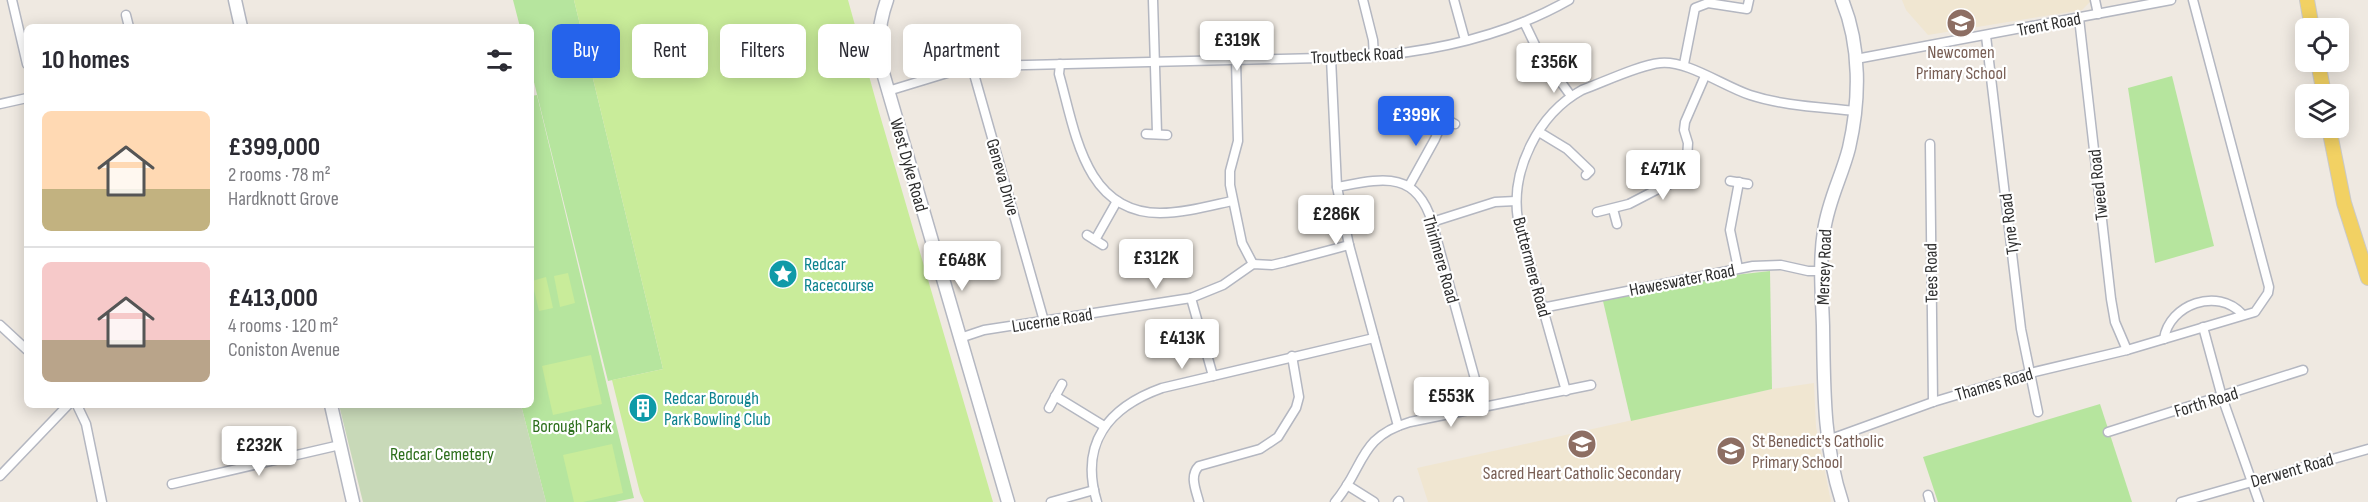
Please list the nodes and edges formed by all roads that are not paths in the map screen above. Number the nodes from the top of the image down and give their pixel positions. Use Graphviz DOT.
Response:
graph roads {
  1 [pos="12,0"];
  2 [pos="235,0"];
  3 [pos="887,0"];
  4 [pos="1153,0"];
  5 [pos="1363,0"];
  6 [pos="1454,0"];
  7 [pos="1569,0"];
  8 [pos="1749,0"];
  9 [pos="1842,0"];
  10 [pos="2095,0"];
  11 [pos="2171,0"];
  12 [pos="2193,0"];
  13 [pos="2307,0"];
  14 [pos="1557,3"];
  15 [pos="2098,14"];
  16 [pos="126,15"];
  17 [pos="2079,18"];
  18 [pos="2310,18"];
  19 [pos="1524,22"];
  20 [pos="128,24"];
  21 [pos="240,24"];
  22 [pos="1986,36"];
  23 [pos="1465,40"];
  24 [pos="24,51"];
  25 [pos="1374,56"];
  26 [pos="1331,58"];
  27 [pos="1236,59"];
  28 [pos="1856,59"];
  29 [pos="1155,62"];
  30 [pos="1060,64"];
  31 [pos="1684,64"];
  32 [pos="1021,65"];
  33 [pos="1705,76"];
  34 [pos="931,78"];
  35 [pos="975,78"];
  36 [pos="888,91"];
  37 [pos="1571,96"];
  38 [pos="24,99"];
  39 [pos="0,105"];
  40 [pos="1855,111"];
  41 [pos="1432,115"];
  42 [pos="1444,118"];
  43 [pos="1455,124"];
  44 [pos="1539,132"];
  45 [pos="1157,133"];
  46 [pos="1146,134"];
  47 [pos="1167,135"];
  48 [pos="2331,138"];
  49 [pos="1930,144"];
  50 [pos="1586,175"];
  51 [pos="1739,182"];
  52 [pos="1409,186"];
  53 [pos="1337,187"];
  54 [pos="1118,201"];
  55 [pos="1232,201"];
  56 [pos="1516,201"];
  57 [pos="1613,209"];
  58 [pos="1597,212"];
  59 [pos="1432,222"];
  60 [pos="1617,224"];
  61 [pos="1087,235"];
  62 [pos="1349,245"];
  63 [pos="1253,264"];
  64 [pos="1738,268"];
  65 [pos="1822,271"];
  66 [pos="2368,278"];
  67 [pos="1191,298"];
  68 [pos="1542,308"];
  69 [pos="2242,314"];
  70 [pos="1044,321"];
  71 [pos="0,325"];
  72 [pos="2203,327"];
  73 [pos="960,338"];
  74 [pos="1374,338"];
  75 [pos="2164,339"];
  76 [pos="24,347"];
  77 [pos="2127,350"];
  78 [pos="1292,356"];
  79 [pos="2303,370"];
  80 [pos="2030,373"];
  81 [pos="1213,376"];
  82 [pos="1062,384"];
  83 [pos="1591,385"];
  84 [pos="1566,391"];
  85 [pos="1055,396"];
  86 [pos="2222,397"];
  87 [pos="1933,402"];
  88 [pos="65,408"];
  89 [pos="78,408"];
  90 [pos="332,408"];
  91 [pos="1049,408"];
  92 [pos="1483,408"];
  93 [pos="2038,412"];
  94 [pos="1104,426"];
  95 [pos="1398,426"];
  96 [pos="2108,432"];
  97 [pos="1828,440"];
  98 [pos="340,445"];
  99 [pos="2368,449"];
  100 [pos="0,474"];
  101 [pos="2252,481"];
  102 [pos="172,484"];
  103 [pos="1347,485"];
  104 [pos="1094,490"];
  105 [pos="102,502"];
  106 [pos="353,502"];
  107 [pos="1008,502"];
  108 [pos="1051,502"];
  109 [pos="1097,502"];
  110 [pos="1199,502"];
  111 [pos="1335,502"];
  112 [pos="1374,502"];
  113 [pos="1842,502"];
  114 [pos="2181,502"];
  115 [pos="2259,502"];
  1 -- 24 [label="street"];
  2 -- 21 [label="street"];
  3 -- 36 [label="street, West Dyke Road"];
  4 -- 29 [label="street"];
  5 -- 25 [label="street"];
  6 -- 23 [label="street"];
  7 -- 14 [label="street, Troutbeck Road"];
  8 -- 31 [label="street"];
  9 -- 28 [label="street, Mersey Road"];
  10 -- 15 [label="street"];
  11 -- 15 [label="street, Trent Road"];
  12 -- 69 [label="street, Thames Road"];
  13 -- 18 [label="main road"];
  14 -- 19 [label="street, Troutbeck Road"];
  15 -- 17 [label="street, Trent Road"];
  16 -- 20 [label="street"];
  17 -- 22 [label="street, Trent Road"];
  17 -- 77 [label="street, Tweed Road"];
  19 -- 23 [label="street, Troutbeck Road"];
  19 -- 37 [label="street"];
  22 -- 28 [label="street, Trent Road"];
  22 -- 80 [label="street, Tyne Road"];
  23 -- 25 [label="street, Troutbeck Road"];
  25 -- 26 [label="street, Troutbeck Road"];
  26 -- 27 [label="street, Troutbeck Road"];
  26 -- 53 [label="street"];
  27 -- 29 [label="street, Troutbeck Road"];
  27 -- 55 [label="street"];
  28 -- 40 [label="street, Mersey Road"];
  29 -- 30 [label="street, Troutbeck Road"];
  29 -- 45 [label="street"];
  30 -- 32 [label="street, Troutbeck Road"];
  30 -- 54 [label="street"];
  31 -- 33 [label="street"];
  31 -- 37 [label="street, Buttermere Road"];
  33 -- 40 [label="street"];
  33 -- 57 [label="street"];
  34 -- 36 [label="street, Troutbeck Road"];
  35 -- 70 [label="street, Geneva Drive"];
  36 -- 73 [label="street, West Dyke Road"];
  37 -- 44 [label="street, Buttermere Road"];
  38 -- 39 [label="street"];
  40 -- 65 [label="street, Mersey Road"];
  41 -- 42 [label="street"];
  42 -- 43 [label="street"];
  42 -- 52 [label="street"];
  44 -- 50 [label="street"];
  44 -- 56 [label="street, Buttermere Road"];
  45 -- 46 [label="street"];
  45 -- 47 [label="street"];
  48 -- 66 [label="main road"];
  49 -- 87 [label="street, Tees Road"];
  51 -- 64 [label="street"];
  52 -- 53 [label="street"];
  52 -- 59 [label="street, Thirlmere Road"];
  53 -- 62 [label="street"];
  54 -- 55 [label="street"];
  54 -- 61 [label="street"];
  55 -- 63 [label="street"];
  56 -- 59 [label="street"];
  56 -- 68 [label="street, Buttermere Road"];
  57 -- 58 [label="street"];
  57 -- 60 [label="street"];
  59 -- 92 [label="street, Thirlmere Road"];
  62 -- 63 [label="street"];
  62 -- 74 [label="street"];
  63 -- 67 [label="street, Lucerne Road"];
  64 -- 65 [label="street, Haweswater Road"];
  64 -- 68 [label="street, Haweswater Road"];
  65 -- 97 [label="street, Mersey Road"];
  67 -- 70 [label="street, Lucerne Road"];
  67 -- 81 [label="street"];
  68 -- 84 [label="street, Buttermere Road"];
  69 -- 72 [label="street, Thames Road"];
  69 -- 75 [label="street"];
  70 -- 73 [label="street, Lucerne Road"];
  71 -- 76 [label="street"];
  72 -- 75 [label="street, Thames Road"];
  72 -- 86 [label="street"];
  73 -- 107 [label="street, West Dyke Road"];
  74 -- 78 [label="street"];
  74 -- 95 [label="street"];
  75 -- 77 [label="street, Thames Road"];
  77 -- 80 [label="street, Thames Road"];
  78 -- 81 [label="street"];
  78 -- 110 [label="street"];
  79 -- 86 [label="street, Forth Road"];
  80 -- 87 [label="street, Thames Road"];
  80 -- 93 [label="street, Tyne Road"];
  81 -- 94 [label="street"];
  82 -- 85 [label="street"];
  83 -- 84 [label="street"];
  84 -- 92 [label="street"];
  85 -- 91 [label="street"];
  85 -- 94 [label="street"];
  86 -- 96 [label="street, Forth Road"];
  86 -- 101 [label="street"];
  87 -- 97 [label="street, Thames Road"];
  88 -- 100 [label="street"];
  89 -- 105 [label="street"];
  90 -- 98 [label="street"];
  92 -- 95 [label="street"];
  94 -- 104 [label="street"];
  95 -- 103 [label="street"];
  97 -- 113 [label="street, Mersey Road"];
  98 -- 102 [label="street"];
  98 -- 106 [label="street"];
  99 -- 101 [label="street, Derwent Road"];
  101 -- 114 [label="street, Derwent Road"];
  101 -- 115 [label="street"];
  103 -- 111 [label="street"];
  103 -- 112 [label="street"];
  104 -- 108 [label="street"];
  104 -- 109 [label="street"];
}
